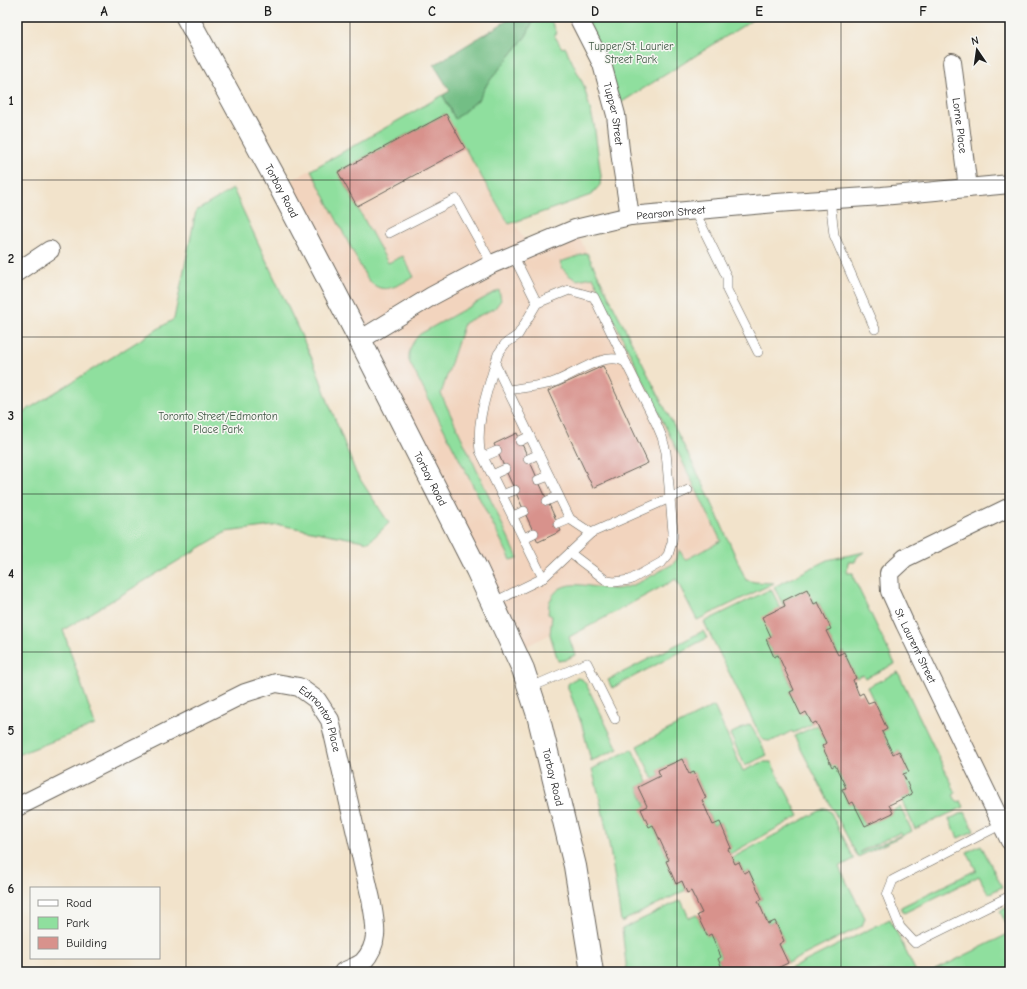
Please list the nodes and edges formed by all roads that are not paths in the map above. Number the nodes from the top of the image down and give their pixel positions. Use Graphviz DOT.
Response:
graph roads {
  1 [pos="186,17"];
  2 [pos="578,17"];
  3 [pos="952,62"];
  4 [pos="1010,184"];
  5 [pos="968,188"];
  6 [pos="830,199"];
  7 [pos="694,210"];
  8 [pos="630,216"];
  9 [pos="389,234"];
  10 [pos="50,250"];
  11 [pos="513,255"];
  12 [pos="492,264"];
  13 [pos="17,272"];
  14 [pos="537,303"];
  15 [pos="875,329"];
  16 [pos="360,340"];
  17 [pos="758,352"];
  18 [pos="626,363"];
  19 [pos="496,364"];
  20 [pos="508,390"];
  21 [pos="530,436"];
  22 [pos="520,441"];
  23 [pos="497,451"];
  24 [pos="539,454"];
  25 [pos="483,457"];
  26 [pos="528,459"];
  27 [pos="505,469"];
  28 [pos="492,475"];
  29 [pos="549,476"];
  30 [pos="538,480"];
  31 [pos="515,490"];
  32 [pos="688,490"];
  33 [pos="502,495"];
  34 [pos="558,496"];
  35 [pos="670,498"];
  36 [pos="548,501"];
  37 [pos="1010,506"];
  38 [pos="524,511"];
  39 [pos="513,516"];
  40 [pos="570,519"];
  41 [pos="558,524"];
  42 [pos="534,533"];
  43 [pos="592,533"];
  44 [pos="524,538"];
  45 [pos="570,553"];
  46 [pos="543,578"];
  47 [pos="492,603"];
  48 [pos="529,688"];
  49 [pos="615,719"];
  50 [pos="17,808"];
  51 [pos="1002,824"];
  52 [pos="1010,841"];
  53 [pos="1010,896"];
  54 [pos="343,972"];
  55 [pos="592,972"];
  1 -- 16 [label="main road, Torbay Road"];
  2 -- 8 [label="street, Tupper Street"];
  3 -- 5 [label="street, Lorne Place"];
  4 -- 5 [label="street, Pearson Street"];
  5 -- 6 [label="street, Pearson Street"];
  6 -- 7 [label="street, Pearson Street"];
  6 -- 15 [label="lane"];
  7 -- 8 [label="street, Pearson Street"];
  7 -- 17 [label="lane"];
  8 -- 11 [label="street, Pearson Street"];
  9 -- 12 [label="lane"];
  10 -- 13 [label="street"];
  11 -- 12 [label="street, Pearson Street"];
  11 -- 14 [label="lane"];
  12 -- 16 [label="street, Pearson Street"];
  14 -- 18 [label="lane"];
  14 -- 19 [label="lane"];
  16 -- 47 [label="main road, Torbay Road"];
  18 -- 20 [label="lane"];
  18 -- 35 [label="lane"];
  19 -- 20 [label="lane"];
  19 -- 25 [label="lane"];
  20 -- 21 [label="lane"];
  21 -- 22 [label="lane"];
  21 -- 24 [label="lane"];
  23 -- 25 [label="lane"];
  24 -- 26 [label="lane"];
  24 -- 29 [label="lane"];
  25 -- 28 [label="lane"];
  27 -- 28 [label="lane"];
  28 -- 33 [label="lane"];
  29 -- 30 [label="lane"];
  29 -- 34 [label="lane"];
  31 -- 33 [label="lane"];
  32 -- 35 [label="lane"];
  33 -- 39 [label="lane"];
  34 -- 36 [label="lane"];
  34 -- 40 [label="lane"];
  35 -- 43 [label="lane"];
  35 -- 45 [label="lane"];
  37 -- 51 [label="street, St. Laurent Street"];
  38 -- 39 [label="lane"];
  39 -- 44 [label="lane"];
  40 -- 41 [label="lane"];
  40 -- 43 [label="lane"];
  42 -- 44 [label="lane"];
  43 -- 45 [label="lane"];
  44 -- 46 [label="lane"];
  45 -- 46 [label="lane"];
  46 -- 47 [label="lane"];
  47 -- 48 [label="main road, Torbay Road"];
  48 -- 49 [label="lane"];
  48 -- 55 [label="main road, Torbay Road"];
  50 -- 54 [label="street, Edmonton Place"];
  51 -- 52 [label="street, St. Laurent Street"];
  51 -- 53 [label="lane"];
}
